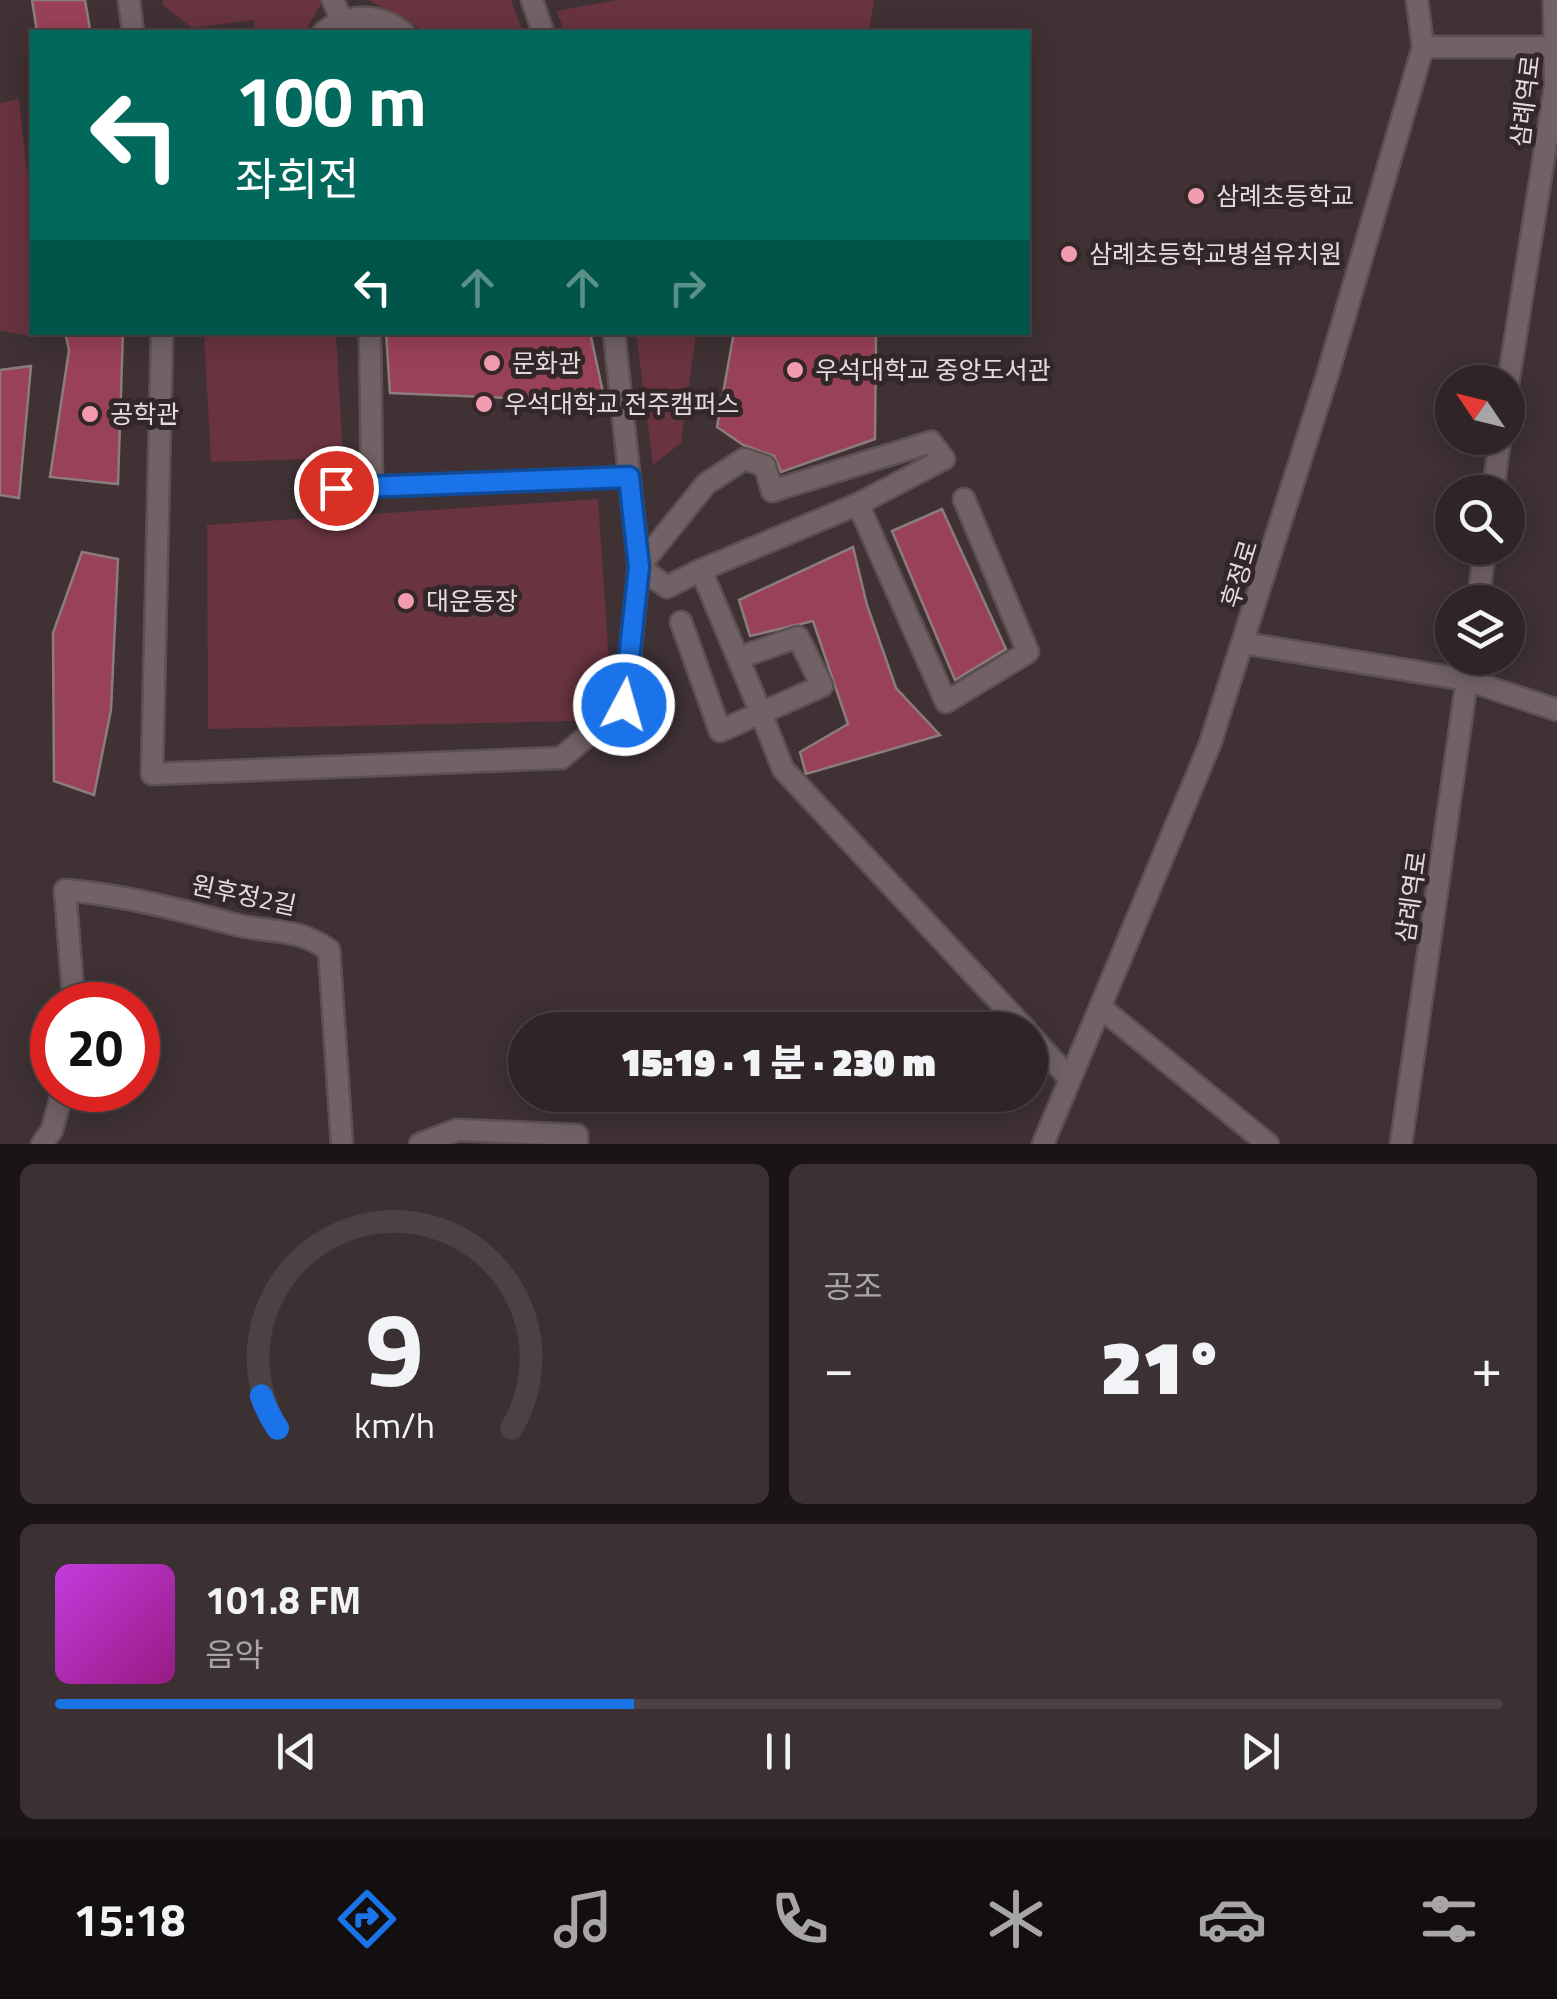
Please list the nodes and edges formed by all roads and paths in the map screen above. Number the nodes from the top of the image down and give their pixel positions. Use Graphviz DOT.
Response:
graph roads {
  1 [pos="129,0"];
  2 [pos="333,0"];
  3 [pos="532,0"];
  4 [pos="1416,0"];
  5 [pos="1554,0"];
  6 [pos="333,27"];
  7 [pos="132,30"];
  8 [pos="398,30"];
  9 [pos="541,30"];
  10 [pos="1423,46"];
  11 [pos="1557,47"];
  12 [pos="162,335"];
  13 [pos="370,335"];
  14 [pos="614,335"];
  15 [pos="1511,365"];
  16 [pos="373,487"];
  17 [pos="964,498"];
  18 [pos="858,504"];
  19 [pos="639,567"];
  20 [pos="701,570"];
  21 [pos="681,622"];
  22 [pos="1243,643"];
  23 [pos="738,658"];
  24 [pos="1468,675"];
  25 [pos="1468,680"];
  26 [pos="1557,710"];
  27 [pos="760,713"];
  28 [pos="72,982"];
  29 [pos="1100,1007"];
  30 [pos="1009,1012"];
  31 [pos="1048,1054"];
  32 [pos="1070,1079"];
  33 [pos="57,1112"];
  34 [pos="42,1144"];
  35 [pos="342,1144"];
  36 [pos="420,1144"];
  37 [pos="578,1144"];
  38 [pos="1042,1144"];
  39 [pos="1268,1144"];
  40 [pos="1401,1144"];
  1 -- 7 [label="street"];
  2 -- 6 [label="street"];
  3 -- 9 [label="street"];
  4 -- 10 [label="street, 후정로"];
  5 -- 11 [label="street, 삼례역로"];
  6 -- 8 [label="street"];
  10 -- 11 [label="street"];
  10 -- 22 [label="street, 후정로"];
  11 -- 15 [label="street, 삼례역로"];
  12 -- 19 [label="street"];
  13 -- 16 [label="street"];
  14 -- 19 [label="street"];
  17 -- 18 [label="street"];
  18 -- 19 [label="street"];
  18 -- 20 [label="street"];
  19 -- 20 [label="street"];
  20 -- 23 [label="street"];
  21 -- 27 [label="street"];
  22 -- 25 [label="street"];
  22 -- 29 [label="street, 후정로"];
  23 -- 27 [label="street"];
  23 -- 27 [label="street"];
  24 -- 25 [label="street, 삼례역로"];
  25 -- 26 [label="street"];
  25 -- 40 [label="street, 삼례역로"];
  27 -- 30 [label="street"];
  28 -- 35 [label="street, 원후정2길"];
  29 -- 32 [label="street, 후정로"];
  29 -- 39 [label="street"];
  31 -- 32 [label="street"];
  32 -- 38 [label="street, 후정로"];
  33 -- 34 [label="street"];
  36 -- 37 [label="street"];
}
